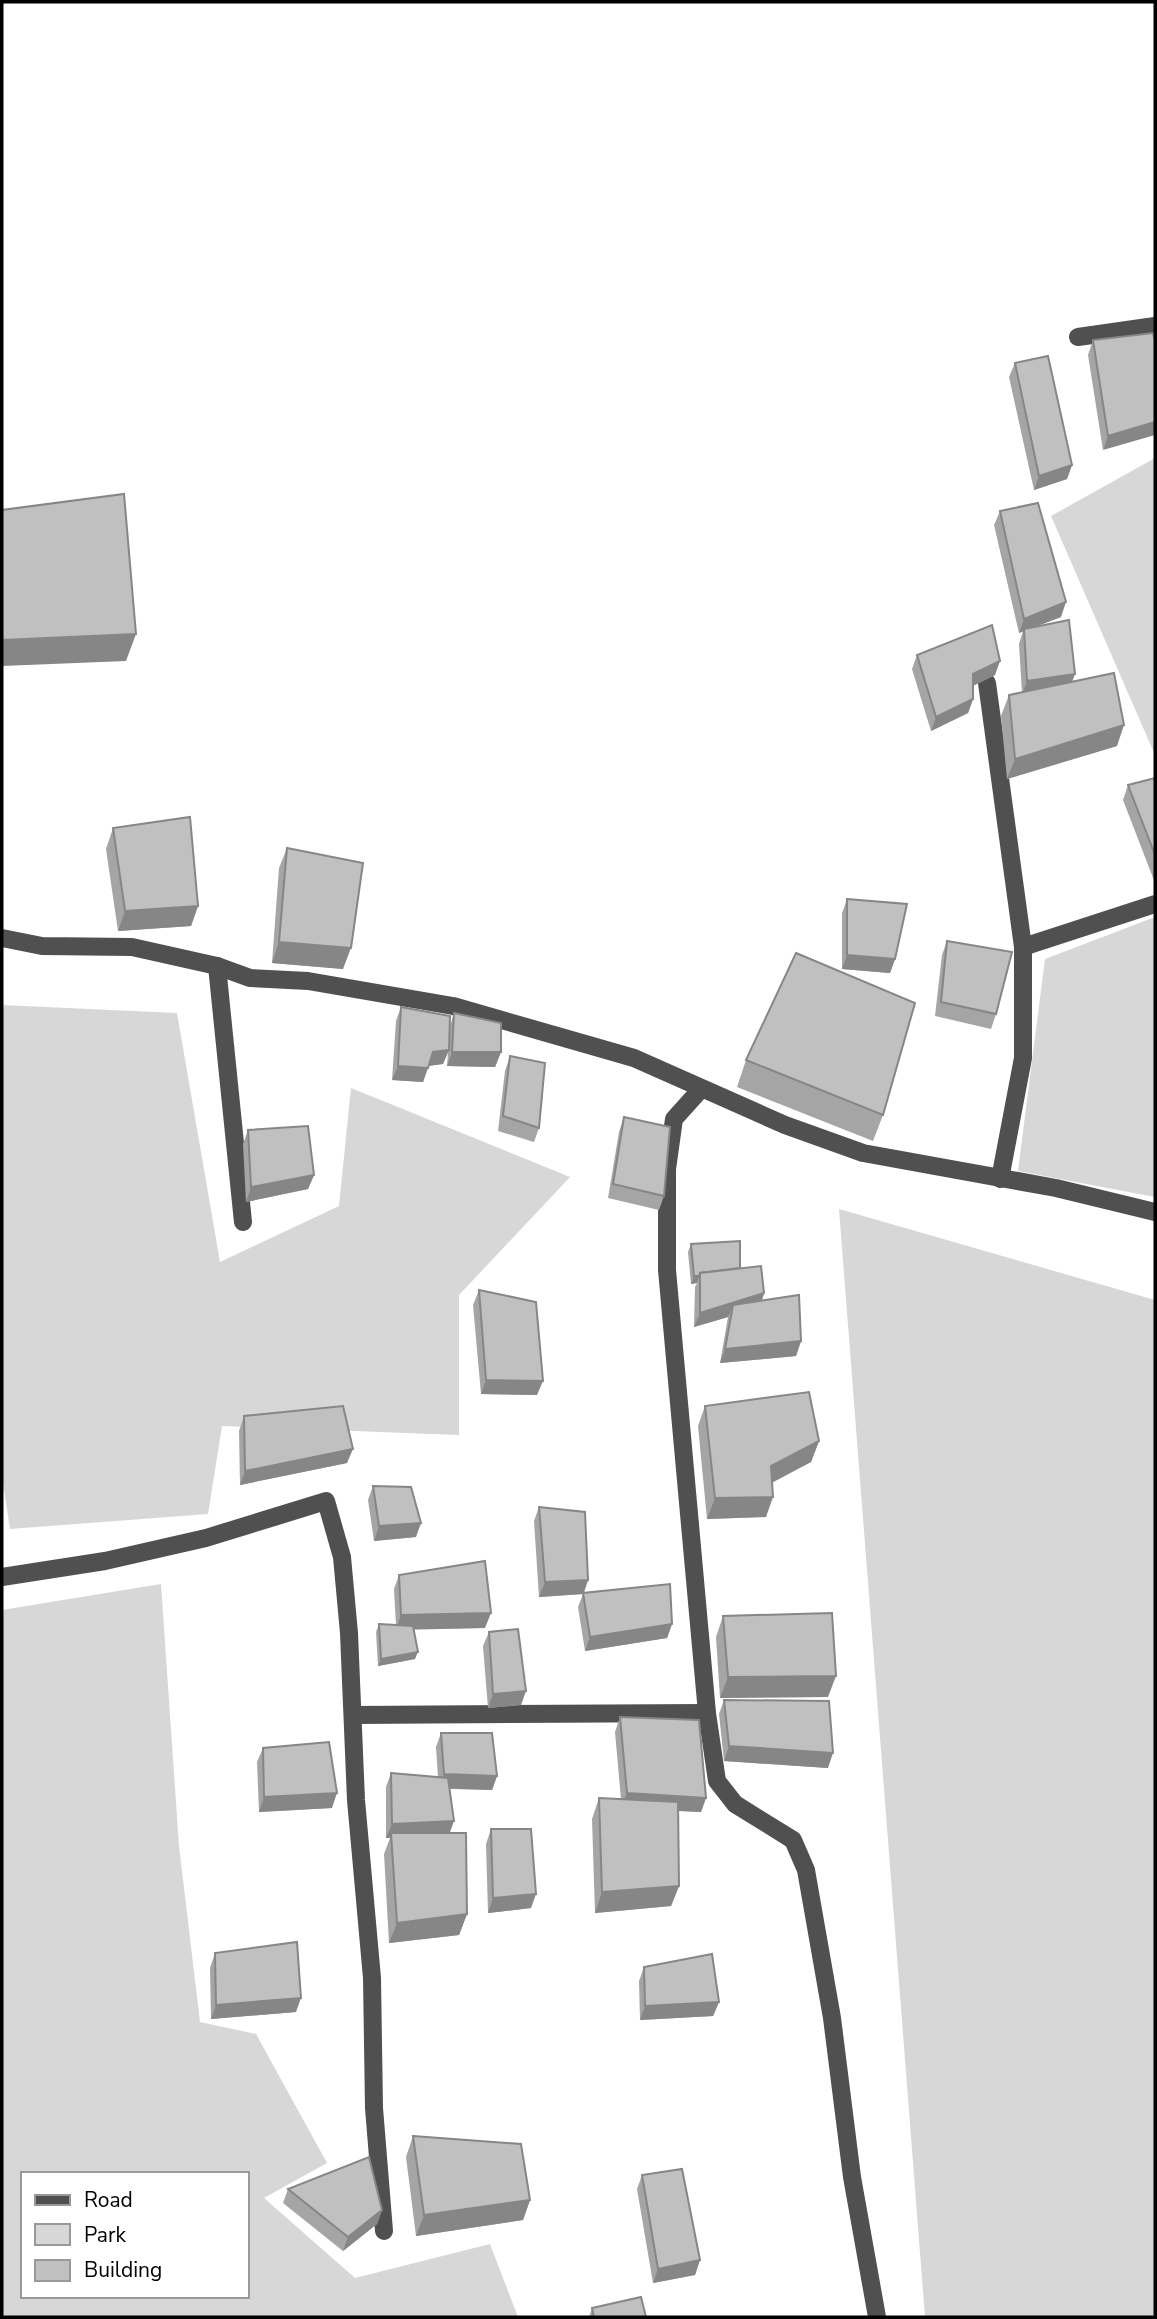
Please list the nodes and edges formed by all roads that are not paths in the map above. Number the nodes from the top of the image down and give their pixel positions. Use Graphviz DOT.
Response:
graph roads {
  1 [pos="1155,326"];
  2 [pos="1078,337"];
  3 [pos="987,683"];
  4 [pos="1155,904"];
  5 [pos="2,939"];
  6 [pos="1023,947"];
  7 [pos="217,967"];
  8 [pos="701,1089"];
  9 [pos="1000,1179"];
  10 [pos="1155,1212"];
  11 [pos="243,1222"];
  12 [pos="2,1577"];
  13 [pos="706,1713"];
  14 [pos="353,1715"];
  15 [pos="384,2231"];
  16 [pos="877,2317"];
  1 -- 2 [label="street"];
  3 -- 6 [label="street"];
  4 -- 6 [label="street"];
  5 -- 7 [label="street"];
  6 -- 9 [label="street"];
  7 -- 8 [label="street"];
  7 -- 11 [label="street"];
  8 -- 9 [label="street"];
  8 -- 13 [label="street"];
  9 -- 10 [label="street"];
  12 -- 14 [label="street"];
  13 -- 14 [label="street"];
  13 -- 16 [label="street"];
  14 -- 15 [label="street"];
}
